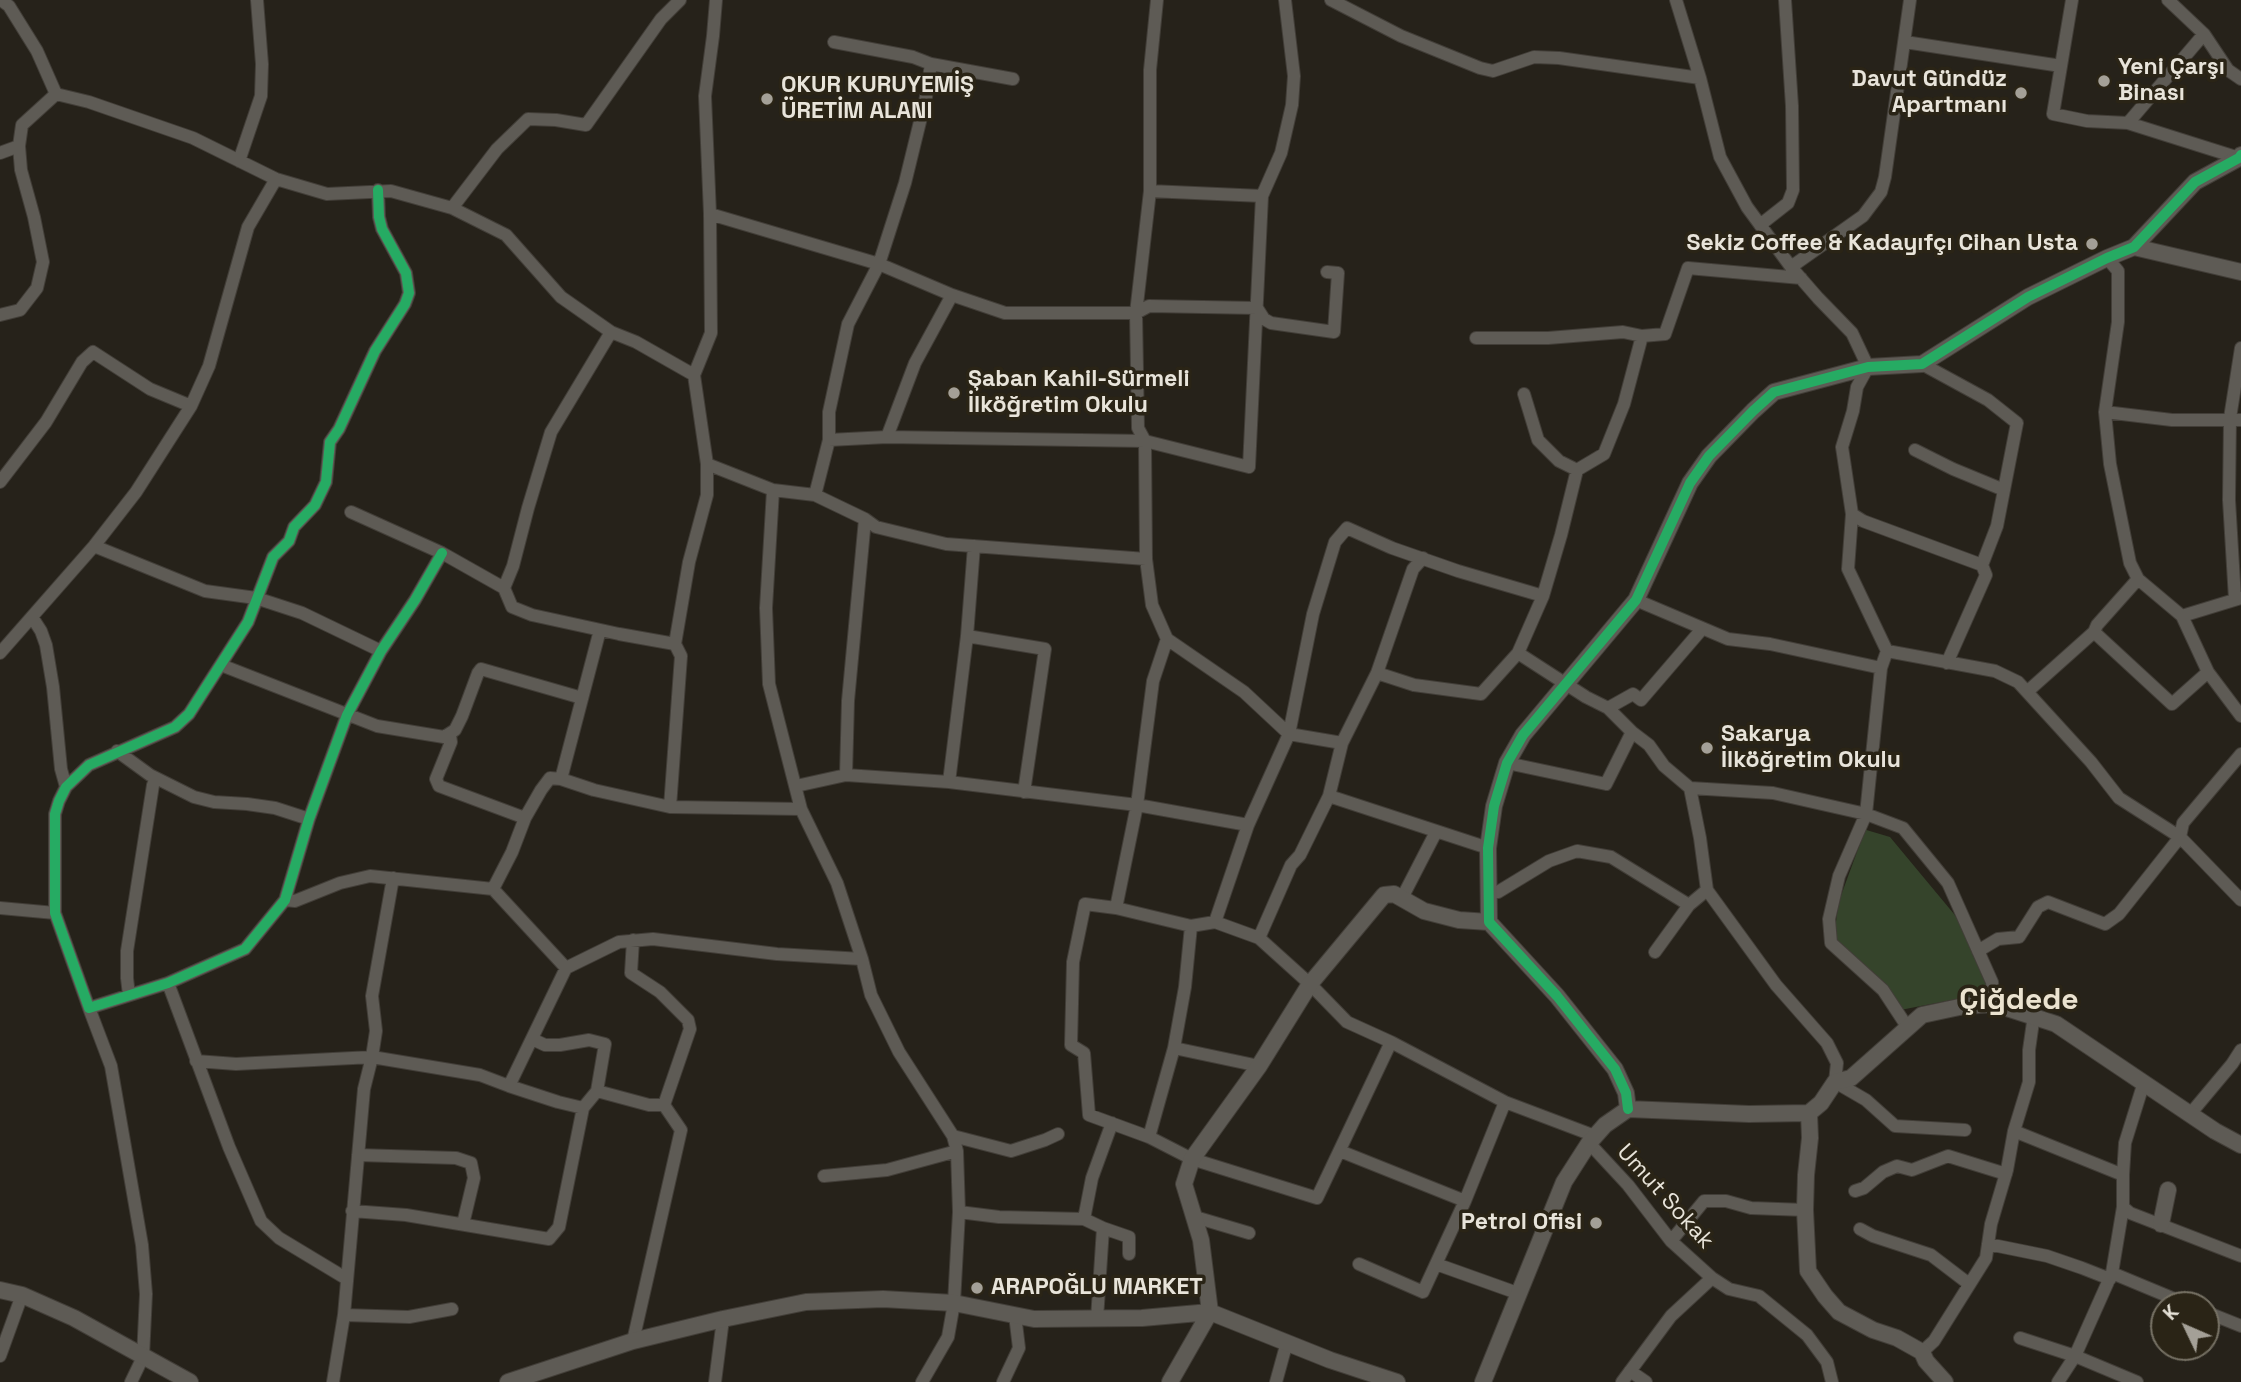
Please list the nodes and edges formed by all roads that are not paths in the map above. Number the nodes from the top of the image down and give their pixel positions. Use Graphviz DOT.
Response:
graph roads {
  1 [pos="1,0"];
  2 [pos="257,0"];
  3 [pos="680,0"];
  4 [pos="716,0"];
  5 [pos="1285,0"];
  6 [pos="1331,0"];
  7 [pos="1676,0"];
  8 [pos="1785,0"];
  9 [pos="1910,0"];
  10 [pos="2072,0"];
  11 [pos="2168,0"];
  12 [pos="1154,1"];
  13 [pos="2204,34"];
  14 [pos="834,42"];
  15 [pos="1905,42"];
  16 [pos="931,64"];
  17 [pos="2061,66"];
  18 [pos="1700,78"];
  19 [pos="1013,79"];
  20 [pos="2241,79"];
  21 [pos="56,94"];
  22 [pos="2127,123"];
  23 [pos="19,146"];
  24 [pos="0,153"];
  25 [pos="2240,156"];
  26 [pos="239,161"];
  27 [pos="276,179"];
  28 [pos="379,190"];
  29 [pos="1150,191"];
  30 [pos="1262,196"];
  31 [pos="452,208"];
  32 [pos="710,214"];
  33 [pos="1760,225"];
  34 [pos="2134,247"];
  35 [pos="2107,258"];
  36 [pos="879,264"];
  37 [pos="1791,267"];
  38 [pos="1327,272"];
  39 [pos="2241,272"];
  40 [pos="1801,278"];
  41 [pos="952,295"];
  42 [pos="1257,308"];
  43 [pos="1136,313"];
  44 [pos="0,315"];
  45 [pos="611,332"];
  46 [pos="1642,336"];
  47 [pos="1476,338"];
  48 [pos="2241,348"];
  49 [pos="1922,364"];
  50 [pos="1868,367"];
  51 [pos="694,375"];
  52 [pos="1524,394"];
  53 [pos="191,406"];
  54 [pos="2105,412"];
  55 [pos="2236,419"];
  56 [pos="887,437"];
  57 [pos="829,440"];
  58 [pos="1145,441"];
  59 [pos="1915,450"];
  60 [pos="707,464"];
  61 [pos="1577,470"];
  62 [pos="0,482"];
  63 [pos="2004,490"];
  64 [pos="773,491"];
  65 [pos="816,495"];
  66 [pos="351,512"];
  67 [pos="1852,514"];
  68 [pos="865,519"];
  69 [pos="94,546"];
  70 [pos="974,546"];
  71 [pos="442,553"];
  72 [pos="1423,558"];
  73 [pos="1146,559"];
  74 [pos="1982,565"];
  75 [pos="2138,579"];
  76 [pos="505,588"];
  77 [pos="1543,596"];
  78 [pos="256,598"];
  79 [pos="2238,598"];
  80 [pos="1636,600"];
  81 [pos="2182,616"];
  82 [pos="32,617"];
  83 [pos="1702,629"];
  84 [pos="600,630"];
  85 [pos="2094,632"];
  86 [pos="967,636"];
  87 [pos="1167,639"];
  88 [pos="675,644"];
  89 [pos="381,651"];
  90 [pos="1887,651"];
  91 [pos="0,653"];
  92 [pos="1518,653"];
  93 [pos="1947,663"];
  94 [pos="221,665"];
  95 [pos="1881,668"];
  96 [pos="2208,672"];
  97 [pos="1377,673"];
  98 [pos="1565,683"];
  99 [pos="2028,691"];
  100 [pos="582,698"];
  101 [pos="1608,709"];
  102 [pos="347,715"];
  103 [pos="2241,716"];
  104 [pos="1632,732"];
  105 [pos="1289,734"];
  106 [pos="450,735"];
  107 [pos="1342,743"];
  108 [pos="117,751"];
  109 [pos="2241,754"];
  110 [pos="1507,764"];
  111 [pos="846,775"];
  112 [pos="156,778"];
  113 [pos="561,779"];
  114 [pos="949,782"];
  115 [pos="796,786"];
  116 [pos="66,787"];
  117 [pos="1690,788"];
  118 [pos="1024,792"];
  119 [pos="1329,796"];
  120 [pos="1137,805"];
  121 [pos="670,807"];
  122 [pos="801,809"];
  123 [pos="1866,814"];
  124 [pos="525,818"];
  125 [pos="309,819"];
  126 [pos="1248,825"];
  127 [pos="1436,832"];
  128 [pos="2180,837"];
  129 [pos="1488,848"];
  130 [pos="393,878"];
  131 [pos="494,889"];
  132 [pos="1707,890"];
  133 [pos="1489,893"];
  134 [pos="1402,898"];
  135 [pos="285,900"];
  136 [pos="2241,900"];
  137 [pos="1689,905"];
  138 [pos="0,908"];
  139 [pos="1116,908"];
  140 [pos="55,913"];
  141 [pos="1215,922"];
  142 [pos="1489,922"];
  143 [pos="1191,926"];
  144 [pos="1259,938"];
  145 [pos="633,940"];
  146 [pos="1978,951"];
  147 [pos="1656,952"];
  148 [pos="862,959"];
  149 [pos="566,968"];
  150 [pos="169,983"];
  151 [pos="1310,984"];
  152 [pos="129,995"];
  153 [pos="1994,1004"];
  154 [pos="89,1008"];
  155 [pos="2034,1015"];
  156 [pos="1908,1028"];
  157 [pos="532,1038"];
  158 [pos="1391,1042"];
  159 [pos="1174,1048"];
  160 [pos="2241,1050"];
  161 [pos="372,1057"];
  162 [pos="196,1062"];
  163 [pos="1259,1066"];
  164 [pos="1835,1082"];
  165 [pos="2144,1082"];
  166 [pos="509,1086"];
  167 [pos="597,1091"];
  168 [pos="1505,1102"];
  169 [pos="664,1105"];
  170 [pos="583,1108"];
  171 [pos="1628,1109"];
  172 [pos="1809,1113"];
  173 [pos="2191,1113"];
  174 [pos="1112,1123"];
  175 [pos="1965,1130"];
  176 [pos="2014,1131"];
  177 [pos="1058,1134"];
  178 [pos="953,1136"];
  179 [pos="1149,1137"];
  180 [pos="1592,1140"];
  181 [pos="2241,1145"];
  182 [pos="957,1151"];
  183 [pos="1340,1151"];
  184 [pos="358,1155"];
  185 [pos="1192,1159"];
  186 [pos="2006,1174"];
  187 [pos="2123,1175"];
  188 [pos="824,1176"];
  189 [pos="2168,1190"];
  190 [pos="1855,1191"];
  191 [pos="1465,1201"];
  192 [pos="2123,1207"];
  193 [pos="1805,1210"];
  194 [pos="352,1211"];
  195 [pos="959,1212"];
  196 [pos="1195,1217"];
  197 [pos="1084,1219"];
  198 [pos="463,1224"];
  199 [pos="2161,1224"];
  200 [pos="1103,1228"];
  201 [pos="1860,1229"];
  202 [pos="1249,1233"];
  203 [pos="1671,1241"];
  204 [pos="1988,1244"];
  205 [pos="1129,1254"];
  206 [pos="2241,1256"];
  207 [pos="1359,1264"];
  208 [pos="1436,1264"];
  209 [pos="2111,1276"];
  210 [pos="1712,1278"];
  211 [pos="347,1279"];
  212 [pos="1969,1284"];
  213 [pos="0,1290"];
  214 [pos="2151,1291"];
  215 [pos="1520,1293"];
  216 [pos="22,1295"];
  217 [pos="954,1303"];
  218 [pos="452,1309"];
  219 [pos="1210,1312"];
  220 [pos="344,1315"];
  221 [pos="1015,1315"];
  222 [pos="2220,1318"];
  223 [pos="723,1319"];
  224 [pos="1097,1319"];
  225 [pos="2241,1326"];
  226 [pos="2020,1338"];
  227 [pos="633,1341"];
  228 [pos="1287,1342"];
  229 [pos="1922,1352"];
  230 [pos="0,1356"];
  231 [pos="2075,1356"];
  232 [pos="143,1357"];
  233 [pos="1630,1371"];
  234 [pos="543,1377"];
  235 [pos="2133,1381"];
  236 [pos="131,1382"];
  237 [pos="190,1382"];
  238 [pos="332,1382"];
  239 [pos="508,1382"];
  240 [pos="715,1382"];
  241 [pos="922,1382"];
  242 [pos="1003,1382"];
  243 [pos="1170,1382"];
  244 [pos="1276,1382"];
  245 [pos="1397,1382"];
  246 [pos="1483,1382"];
  247 [pos="1622,1382"];
  248 [pos="1646,1382"];
  249 [pos="1832,1382"];
  250 [pos="1945,1382"];
  251 [pos="2058,1382"];
  1 -- 21 [label="street"];
  2 -- 26 [label="street"];
  3 -- 31 [label="street"];
  4 -- 32 [label="street"];
  5 -- 30 [label="street"];
  6 -- 18 [label="street"];
  7 -- 18 [label="street"];
  8 -- 33 [label="street"];
  9 -- 15 [label="street"];
  10 -- 17 [label="street"];
  11 -- 13 [label="street"];
  12 -- 29 [label="street"];
  13 -- 20 [label="street"];
  13 -- 22 [label="street"];
  14 -- 16 [label="street"];
  15 -- 17 [label="street"];
  15 -- 37 [label="street"];
  16 -- 19 [label="street"];
  16 -- 36 [label="street"];
  17 -- 22 [label="street"];
  18 -- 33 [label="street"];
  21 -- 23 [label="street"];
  21 -- 26 [label="street"];
  22 -- 25 [label="street"];
  23 -- 24 [label="street"];
  23 -- 44 [label="street"];
  25 -- 34 [label="street"];
  26 -- 27 [label="street"];
  27 -- 28 [label="street"];
  27 -- 53 [label="street"];
  28 -- 31 [label="street"];
  28 -- 78 [label="street"];
  29 -- 30 [label="street"];
  29 -- 43 [label="street"];
  30 -- 42 [label="street"];
  31 -- 45 [label="street"];
  32 -- 36 [label="street"];
  32 -- 51 [label="street"];
  33 -- 37 [label="street"];
  34 -- 35 [label="street"];
  34 -- 39 [label="street"];
  35 -- 49 [label="street"];
  35 -- 54 [label="street"];
  36 -- 41 [label="street"];
  36 -- 57 [label="street"];
  37 -- 40 [label="street"];
  38 -- 42 [label="street"];
  40 -- 46 [label="street"];
  40 -- 50 [label="street"];
  41 -- 43 [label="street"];
  41 -- 56 [label="street"];
  42 -- 43 [label="street"];
  42 -- 58 [label="street"];
  43 -- 58 [label="street"];
  45 -- 51 [label="street"];
  45 -- 76 [label="street"];
  46 -- 47 [label="street"];
  46 -- 61 [label="street"];
  48 -- 55 [label="street"];
  49 -- 50 [label="street"];
  49 -- 63 [label="street"];
  50 -- 67 [label="street"];
  50 -- 80 [label="street"];
  51 -- 60 [label="street"];
  52 -- 61 [label="street"];
  53 -- 62 [label="street"];
  53 -- 69 [label="street"];
  54 -- 55 [label="street"];
  54 -- 75 [label="street"];
  55 -- 79 [label="street"];
  56 -- 57 [label="street"];
  56 -- 58 [label="street"];
  57 -- 65 [label="street"];
  58 -- 73 [label="street"];
  59 -- 63 [label="street"];
  60 -- 64 [label="street"];
  60 -- 88 [label="street"];
  61 -- 77 [label="street"];
  63 -- 74 [label="street"];
  64 -- 65 [label="street"];
  64 -- 115 [label="street"];
  65 -- 68 [label="street"];
  66 -- 71 [label="street"];
  67 -- 74 [label="street"];
  67 -- 90 [label="street"];
  68 -- 70 [label="street"];
  68 -- 111 [label="street"];
  69 -- 78 [label="street"];
  69 -- 82 [label="street"];
  70 -- 73 [label="street"];
  70 -- 86 [label="street"];
  71 -- 76 [label="street"];
  71 -- 89 [label="street"];
  72 -- 77 [label="street"];
  72 -- 97 [label="street"];
  72 -- 105 [label="street"];
  73 -- 87 [label="street"];
  74 -- 93 [label="street"];
  75 -- 81 [label="street"];
  75 -- 85 [label="street"];
  76 -- 84 [label="street"];
  77 -- 92 [label="street"];
  78 -- 89 [label="street"];
  78 -- 94 [label="street"];
  79 -- 81 [label="street"];
  80 -- 83 [label="street"];
  80 -- 98 [label="street"];
  81 -- 96 [label="street"];
  82 -- 91 [label="street"];
  82 -- 116 [label="street"];
  83 -- 95 [label="street"];
  83 -- 101 [label="street"];
  84 -- 88 [label="street"];
  84 -- 100 [label="street"];
  85 -- 96 [label="street"];
  85 -- 99 [label="street"];
  86 -- 114 [label="street"];
  86 -- 118 [label="street"];
  87 -- 105 [label="street"];
  87 -- 120 [label="street"];
  88 -- 121 [label="street"];
  89 -- 102 [label="street"];
  90 -- 93 [label="street"];
  90 -- 95 [label="street"];
  92 -- 97 [label="street"];
  92 -- 98 [label="street"];
  93 -- 99 [label="street"];
  94 -- 102 [label="street"];
  94 -- 108 [label="street"];
  95 -- 123 [label="street"];
  96 -- 103 [label="street"];
  97 -- 107 [label="street"];
  98 -- 101 [label="street"];
  98 -- 110 [label="street"];
  99 -- 128 [label="street"];
  100 -- 106 [label="street"];
  100 -- 113 [label="street"];
  101 -- 104 [label="street"];
  102 -- 106 [label="street"];
  102 -- 125 [label="street"];
  104 -- 110 [label="street"];
  104 -- 117 [label="street"];
  105 -- 107 [label="street"];
  105 -- 126 [label="street"];
  106 -- 124 [label="street"];
  107 -- 119 [label="street"];
  108 -- 112 [label="street"];
  108 -- 116 [label="street"];
  109 -- 128 [label="street"];
  110 -- 129 [label="street"];
  111 -- 114 [label="street"];
  111 -- 115 [label="street"];
  112 -- 125 [label="street"];
  112 -- 152 [label="street"];
  113 -- 121 [label="street"];
  113 -- 124 [label="street"];
  114 -- 118 [label="street"];
  115 -- 122 [label="street"];
  116 -- 140 [label="street"];
  117 -- 123 [label="street"];
  117 -- 132 [label="street"];
  118 -- 120 [label="street"];
  119 -- 127 [label="street"];
  119 -- 144 [label="street"];
  120 -- 126 [label="street"];
  120 -- 139 [label="street"];
  121 -- 122 [label="street"];
  122 -- 148 [label="street"];
  123 -- 146 [label="street"];
  123 -- 156 [label="street"];
  124 -- 131 [label="street"];
  125 -- 135 [label="street"];
  126 -- 141 [label="street"];
  127 -- 129 [label="street"];
  127 -- 134 [label="street"];
  128 -- 136 [label="street"];
  128 -- 146 [label="street"];
  129 -- 133 [label="street"];
  130 -- 131 [label="street"];
  130 -- 135 [label="street"];
  130 -- 161 [label="street"];
  131 -- 149 [label="street"];
  132 -- 137 [label="street"];
  132 -- 164 [label="street"];
  133 -- 137 [label="street"];
  133 -- 142 [label="street"];
  134 -- 142 [label="street"];
  134 -- 151 [label="street"];
  135 -- 150 [label="street"];
  137 -- 147 [label="street"];
  138 -- 140 [label="street"];
  139 -- 143 [label="street"];
  139 -- 174 [label="street"];
  140 -- 154 [label="street"];
  141 -- 143 [label="street"];
  141 -- 144 [label="street"];
  142 -- 171 [label="street"];
  143 -- 159 [label="street"];
  144 -- 151 [label="street, Umut Sokak"];
  145 -- 148 [label="street"];
  145 -- 149 [label="street"];
  145 -- 169 [label="street"];
  146 -- 153 [label="street"];
  148 -- 178 [label="street"];
  149 -- 157 [label="street"];
  150 -- 152 [label="street"];
  150 -- 162 [label="street"];
  151 -- 158 [label="street, Umut Sokak"];
  151 -- 163 [label="street"];
  152 -- 154 [label="street"];
  153 -- 155 [label="street"];
  153 -- 156 [label="street"];
  154 -- 232 [label="street"];
  155 -- 165 [label="street"];
  155 -- 176 [label="street"];
  156 -- 164 [label="street"];
  157 -- 166 [label="street"];
  157 -- 167 [label="street"];
  158 -- 168 [label="street, Umut Sokak"];
  158 -- 183 [label="street"];
  159 -- 163 [label="street"];
  159 -- 179 [label="street"];
  160 -- 173 [label="street"];
  161 -- 162 [label="street"];
  161 -- 166 [label="street"];
  161 -- 184 [label="street"];
  162 -- 211 [label="street"];
  163 -- 185 [label="street"];
  164 -- 172 [label="street"];
  164 -- 175 [label="street"];
  165 -- 173 [label="street"];
  165 -- 187 [label="street"];
  166 -- 170 [label="street"];
  167 -- 169 [label="street"];
  167 -- 170 [label="street"];
  168 -- 180 [label="street, Umut Sokak"];
  168 -- 191 [label="street"];
  169 -- 227 [label="street"];
  170 -- 198 [label="street"];
  171 -- 172 [label="street"];
  171 -- 180 [label="street"];
  172 -- 193 [label="street"];
  173 -- 181 [label="street"];
  174 -- 179 [label="street"];
  174 -- 197 [label="street"];
  176 -- 186 [label="street"];
  176 -- 187 [label="street"];
  177 -- 178 [label="street"];
  178 -- 182 [label="street"];
  179 -- 185 [label="street"];
  180 -- 203 [label="street, Umut Sokak"];
  180 -- 215 [label="street"];
  182 -- 188 [label="street"];
  182 -- 195 [label="street"];
  183 -- 185 [label="street"];
  183 -- 191 [label="street"];
  184 -- 194 [label="street"];
  184 -- 198 [label="street"];
  185 -- 196 [label="street"];
  186 -- 190 [label="street"];
  186 -- 204 [label="street"];
  187 -- 192 [label="street"];
  189 -- 199 [label="street"];
  191 -- 208 [label="street"];
  192 -- 199 [label="street"];
  192 -- 209 [label="street"];
  193 -- 203 [label="street"];
  193 -- 229 [label="street"];
  194 -- 198 [label="street"];
  194 -- 211 [label="street"];
  195 -- 197 [label="street"];
  195 -- 217 [label="street"];
  196 -- 202 [label="street"];
  196 -- 219 [label="street"];
  197 -- 200 [label="street"];
  199 -- 206 [label="street"];
  200 -- 205 [label="street"];
  200 -- 224 [label="street"];
  201 -- 212 [label="street"];
  203 -- 210 [label="street, Umut Sokak"];
  204 -- 209 [label="street"];
  204 -- 212 [label="street"];
  207 -- 208 [label="street"];
  208 -- 215 [label="street"];
  209 -- 214 [label="street"];
  209 -- 231 [label="street"];
  210 -- 233 [label="street"];
  210 -- 249 [label="street, Umut Sokak"];
  211 -- 220 [label="street"];
  212 -- 229 [label="street"];
  213 -- 216 [label="street"];
  215 -- 246 [label="street"];
  216 -- 230 [label="street"];
  216 -- 232 [label="street"];
  217 -- 221 [label="street"];
  217 -- 223 [label="street"];
  217 -- 241 [label="street"];
  218 -- 220 [label="street"];
  219 -- 224 [label="street"];
  219 -- 228 [label="street"];
  219 -- 243 [label="street"];
  220 -- 238 [label="street"];
  221 -- 224 [label="street"];
  221 -- 242 [label="street"];
  222 -- 225 [label="street"];
  223 -- 227 [label="street"];
  223 -- 240 [label="street"];
  226 -- 231 [label="street"];
  227 -- 234 [label="street"];
  228 -- 244 [label="street"];
  228 -- 245 [label="street"];
  229 -- 250 [label="street"];
  231 -- 235 [label="street"];
  231 -- 251 [label="street"];
  232 -- 236 [label="street"];
  232 -- 237 [label="street"];
  233 -- 247 [label="street"];
  233 -- 248 [label="street"];
  234 -- 239 [label="street"];
}
